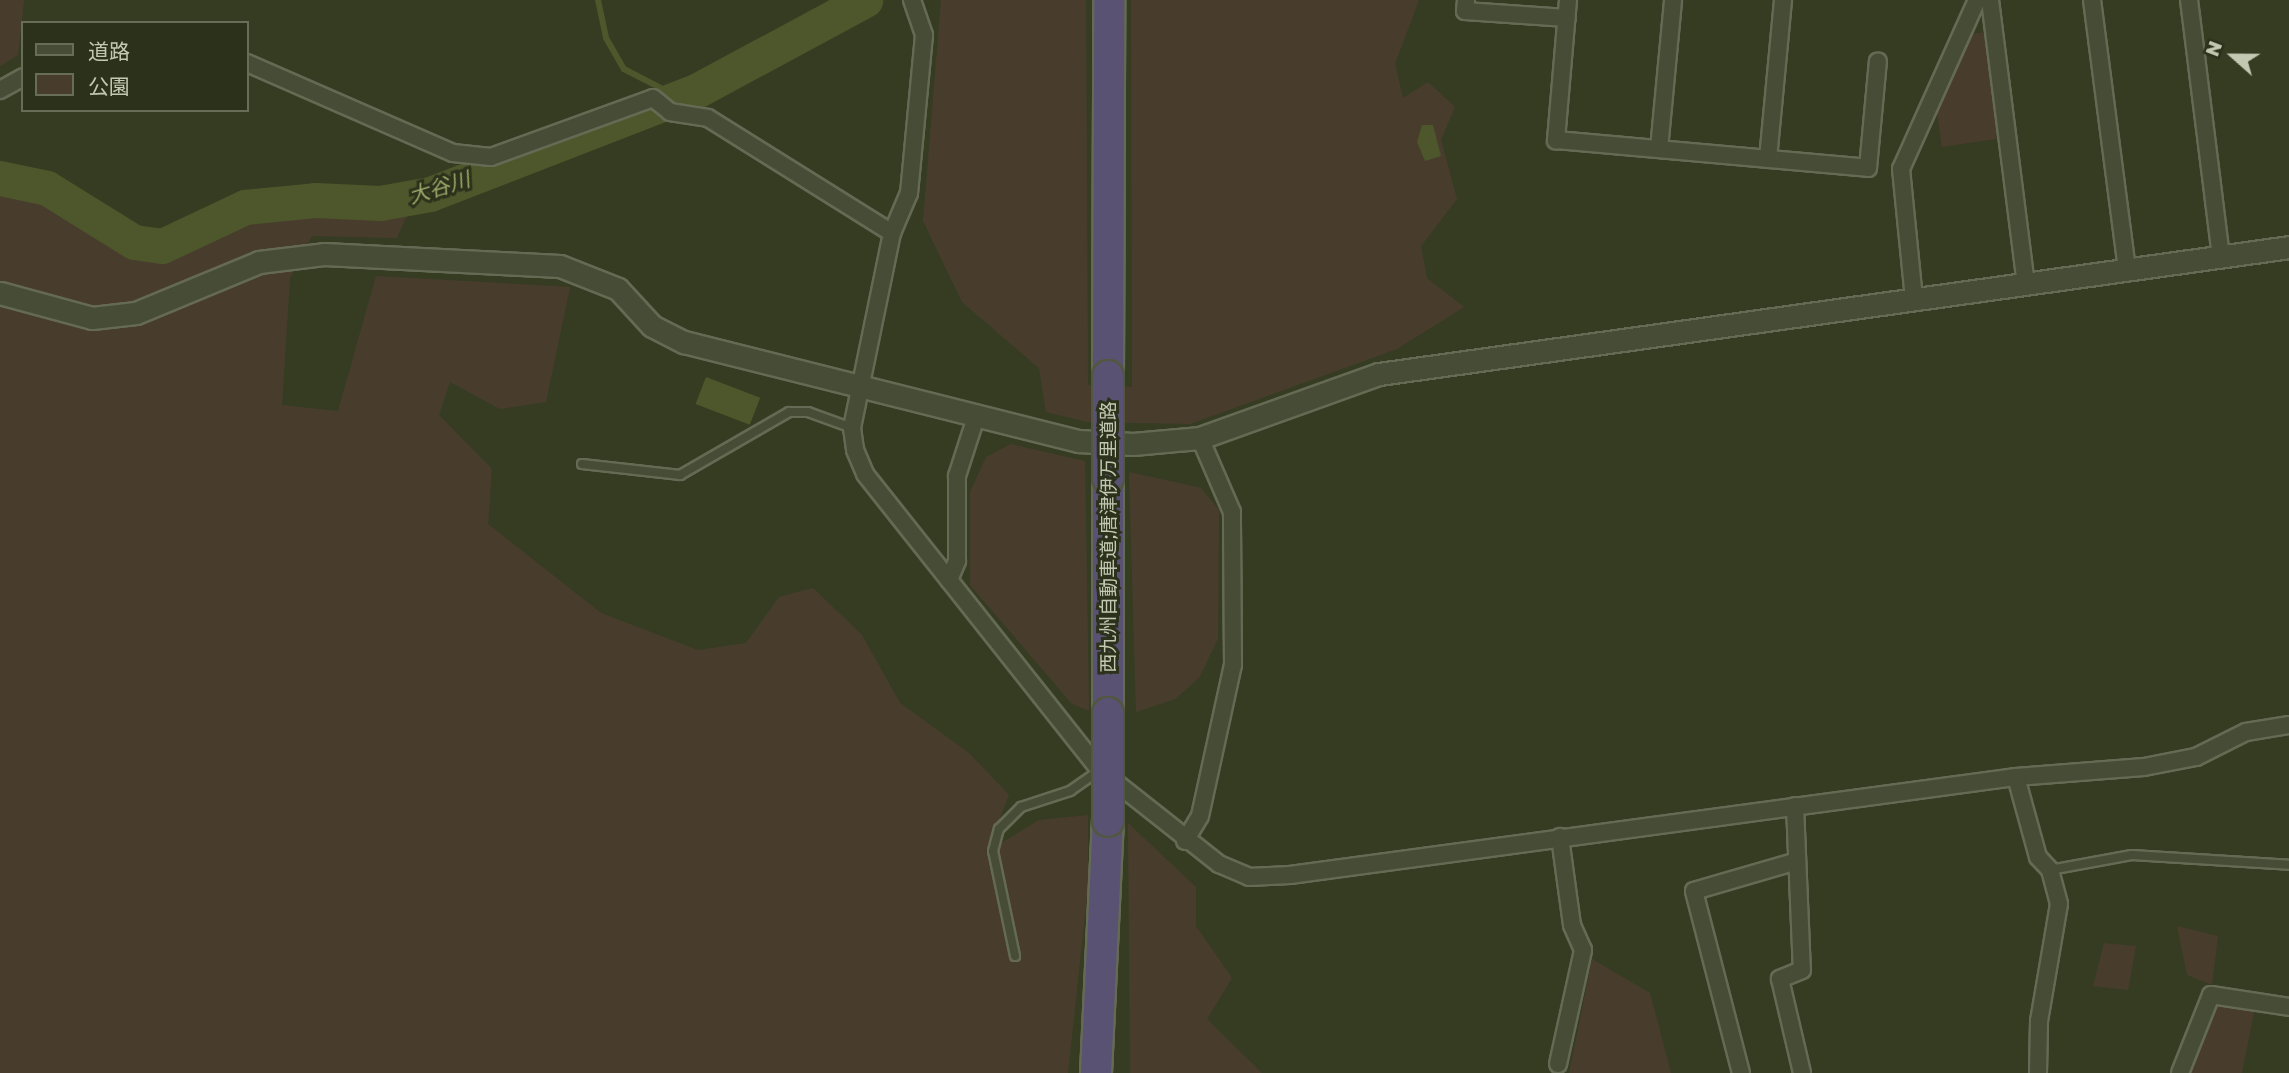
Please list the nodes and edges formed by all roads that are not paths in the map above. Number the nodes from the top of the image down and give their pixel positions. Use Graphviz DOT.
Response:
graph roads {
  1 [pos="912,0"];
  2 [pos="1109,0"];
  3 [pos="1466,0"];
  4 [pos="1568,0"];
  5 [pos="1672,0"];
  6 [pos="1783,0"];
  7 [pos="1977,0"];
  8 [pos="1990,0"];
  9 [pos="2092,0"];
  10 [pos="2189,0"];
  11 [pos="1567,18"];
  12 [pos="1878,61"];
  13 [pos="248,63"];
  14 [pos="21,78"];
  15 [pos="0,90"];
  16 [pos="1659,149"];
  17 [pos="1768,159"];
  18 [pos="892,233"];
  19 [pos="2289,247"];
  20 [pos="2221,257"];
  21 [pos="2127,270"];
  22 [pos="2026,284"];
  23 [pos="0,293"];
  24 [pos="1914,299"];
  25 [pos="860,387"];
  26 [pos="976,417"];
  27 [pos="852,428"];
  28 [pos="1200,438"];
  29 [pos="582,464"];
  30 [pos="949,580"];
  31 [pos="2289,725"];
  32 [pos="1100,770"];
  33 [pos="2016,777"];
  34 [pos="1795,806"];
  35 [pos="1560,837"];
  36 [pos="1185,841"];
  37 [pos="1797,861"];
  38 [pos="2289,865"];
  39 [pos="2050,870"];
  40 [pos="1015,956"];
  41 [pos="2289,1007"];
  42 [pos="1558,1064"];
  43 [pos="1096,1073"];
  44 [pos="1741,1073"];
  45 [pos="1802,1073"];
  46 [pos="2038,1073"];
  47 [pos="2180,1073"];
  1 -- 18 [label="street"];
  2 -- 43 [label="highway, 西九州自動車道;唐津伊万里道路, bridge"];
  3 -- 11 [label="street"];
  4 -- 11 [label="street"];
  5 -- 16 [label="street"];
  6 -- 17 [label="street"];
  7 -- 24 [label="street"];
  8 -- 22 [label="street"];
  9 -- 21 [label="street"];
  10 -- 20 [label="street"];
  11 -- 16 [label="street"];
  12 -- 17 [label="street"];
  13 -- 18 [label="street"];
  14 -- 15 [label="street"];
  16 -- 17 [label="street"];
  18 -- 25 [label="street"];
  19 -- 20 [label="street"];
  20 -- 21 [label="street"];
  21 -- 22 [label="street"];
  22 -- 24 [label="street"];
  23 -- 25 [label="street"];
  24 -- 28 [label="street"];
  25 -- 26 [label="street"];
  25 -- 27 [label="street"];
  26 -- 28 [label="street"];
  26 -- 30 [label="street"];
  27 -- 29 [label="lane"];
  27 -- 30 [label="street"];
  28 -- 36 [label="street"];
  30 -- 32 [label="street"];
  31 -- 33 [label="street"];
  32 -- 36 [label="street"];
  32 -- 40 [label="lane"];
  33 -- 34 [label="street"];
  33 -- 39 [label="street"];
  34 -- 35 [label="street"];
  34 -- 37 [label="street"];
  35 -- 36 [label="street"];
  35 -- 42 [label="street"];
  37 -- 44 [label="street"];
  37 -- 45 [label="street"];
  38 -- 39 [label="lane"];
  39 -- 46 [label="street"];
  41 -- 47 [label="street"];
}
